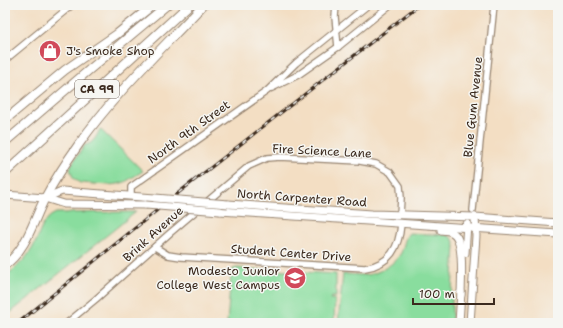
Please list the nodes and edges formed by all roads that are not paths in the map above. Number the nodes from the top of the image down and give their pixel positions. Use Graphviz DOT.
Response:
graph roads {
  1 [pos="72,5"];
  2 [pos="153,5"];
  3 [pos="167,5"];
  4 [pos="189,5"];
  5 [pos="203,5"];
  6 [pos="336,5"];
  7 [pos="368,5"];
  8 [pos="390,5"];
  9 [pos="494,5"];
  10 [pos="336,30"];
  11 [pos="338,47"];
  12 [pos="5,60"];
  13 [pos="267,90"];
  14 [pos="5,120"];
  15 [pos="5,142"];
  16 [pos="254,163"];
  17 [pos="5,173"];
  18 [pos="5,195"];
  19 [pos="131,195"];
  20 [pos="45,198"];
  21 [pos="400,215"];
  22 [pos="472,215"];
  23 [pos="558,223"];
  24 [pos="401,224"];
  25 [pos="467,227"];
  26 [pos="476,229"];
  27 [pos="558,234"];
  28 [pos="154,247"];
  29 [pos="5,266"];
  30 [pos="461,295"];
  31 [pos="75,321"];
  32 [pos="67,323"];
  33 [pos="459,323"];
  34 [pos="470,323"];
  1 -- 12 [label="street"];
  2 -- 14 [label="highway"];
  3 -- 15 [label="highway, CA 99"];
  4 -- 17 [label="highway, CA 99"];
  5 -- 20 [label="highway"];
  6 -- 10 [label="street"];
  7 -- 10 [label="street, North 9th Street"];
  8 -- 11 [label="street, North 9th Street"];
  9 -- 22 [label="street, Blue Gum Avenue"];
  10 -- 11 [label="street"];
  10 -- 13 [label="street, North 9th Street"];
  11 -- 13 [label="street, North 9th Street"];
  13 -- 19 [label="street, North 9th Street"];
  16 -- 21 [label="street, Fire Science Lane"];
  16 -- 28 [label="street, Brink Avenue"];
  18 -- 20 [label="main road, North Carpenter Road"];
  19 -- 20 [label="main road, North Carpenter Road"];
  19 -- 21 [label="main road, North Carpenter Road, bridge"];
  20 -- 24 [label="main road, North Carpenter Road, bridge"];
  20 -- 29 [label="highway"];
  21 -- 22 [label="main road, North Carpenter Road"];
  22 -- 23 [label="main road, North Carpenter Road"];
  22 -- 25 [label="main road, Blue Gum Avenue"];
  22 -- 26 [label="main road, Blue Gum Avenue"];
  24 -- 25 [label="main road, North Carpenter Road"];
  24 -- 28 [label="street, Student Center Drive"];
  24 -- 30 [label="main road"];
  25 -- 26 [label="main road, North Carpenter Road"];
  25 -- 30 [label="main road, Blue Gum Avenue"];
  26 -- 27 [label="main road, North Carpenter Road"];
  26 -- 34 [label="main road, Blue Gum Avenue"];
  28 -- 31 [label="street, Brink Avenue"];
  30 -- 33 [label="main road, Blue Gum Avenue"];
  31 -- 32 [label="street, Brink Avenue"];
}
